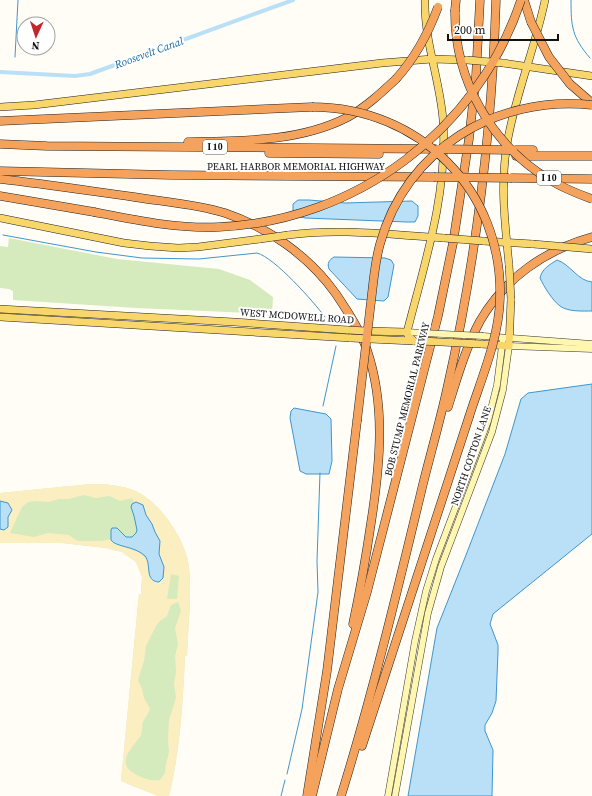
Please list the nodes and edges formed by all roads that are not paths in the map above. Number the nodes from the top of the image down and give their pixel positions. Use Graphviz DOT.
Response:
graph roads {
  1 [pos="425,0"];
  2 [pos="456,0"];
  3 [pos="480,0"];
  4 [pos="496,0"];
  5 [pos="522,0"];
  6 [pos="545,0"];
  7 [pos="439,4"];
  8 [pos="432,59"];
  9 [pos="527,67"];
  10 [pos="592,76"];
  11 [pos="592,104"];
  12 [pos="0,107"];
  13 [pos="0,121"];
  14 [pos="0,144"];
  15 [pos="32,146"];
  16 [pos="0,149"];
  17 [pos="592,151"];
  18 [pos="438,152"];
  19 [pos="516,153"];
  20 [pos="592,156"];
  21 [pos="0,171"];
  22 [pos="0,179"];
  23 [pos="592,179"];
  24 [pos="0,196"];
  25 [pos="592,199"];
  26 [pos="0,218"];
  27 [pos="431,237"];
  28 [pos="592,237"];
  29 [pos="506,243"];
  30 [pos="592,249"];
  31 [pos="0,309"];
  32 [pos="0,317"];
  33 [pos="407,332"];
  34 [pos="418,341"];
  35 [pos="506,342"];
  36 [pos="592,344"];
  37 [pos="592,349"];
  38 [pos="421,498"];
  39 [pos="338,689"];
  40 [pos="307,796"];
  41 [pos="312,796"];
  42 [pos="341,796"];
  43 [pos="345,796"];
  44 [pos="388,796"];
  45 [pos="395,796"];
  1 -- 8 [label="main road"];
  2 -- 25 [label="highway, bridge"];
  3 -- 39 [label="highway, BOB STUMP MEMORIAL PARKWAY"];
  4 -- 38 [label="highway"];
  5 -- 11 [label="highway, bridge"];
  5 -- 24 [label="highway, bridge"];
  6 -- 9 [label="main road, NORTH COTTON LANE"];
  7 -- 15 [label="highway, bridge"];
  8 -- 9 [label="main road, bridge"];
  8 -- 12 [label="main road"];
  8 -- 27 [label="main road"];
  9 -- 10 [label="main road"];
  9 -- 29 [label="main road, NORTH COTTON LANE"];
  11 -- 40 [label="highway, bridge"];
  13 -- 43 [label="highway, bridge"];
  14 -- 15 [label="highway, I 10"];
  15 -- 18 [label="highway, PEARL HARBOR MEMORIAL HIGHWAY / I 10"];
  16 -- 18 [label="highway"];
  17 -- 19 [label="highway, PEARL HARBOR MEMORIAL HIGHWAY / I 10"];
  18 -- 19 [label="highway, PEARL HARBOR MEMORIAL HIGHWAY / I 10, bridge"];
  19 -- 20 [label="highway"];
  21 -- 23 [label="highway, PEARL HARBOR MEMORIAL HIGHWAY / I 10, bridge"];
  22 -- 39 [label="highway"];
  26 -- 27 [label="main road, bridge"];
  27 -- 29 [label="main road, bridge"];
  27 -- 33 [label="main road"];
  28 -- 38 [label="highway"];
  29 -- 30 [label="main road, bridge"];
  29 -- 35 [label="main road, NORTH COTTON LANE, bridge"];
  31 -- 33 [label="main road, WEST MCDOWELL ROAD, bridge"];
  32 -- 34 [label="main road, WEST MCDOWELL ROAD, bridge"];
  33 -- 34 [label="main road"];
  33 -- 35 [label="main road, WEST MCDOWELL ROAD, bridge"];
  34 -- 35 [label="main road, WEST MCDOWELL ROAD, bridge"];
  35 -- 36 [label="main road, WEST MCDOWELL ROAD"];
  35 -- 37 [label="main road, WEST MCDOWELL ROAD"];
  35 -- 44 [label="main road, NORTH COTTON LANE"];
  35 -- 45 [label="main road, NORTH COTTON LANE"];
  38 -- 42 [label="highway"];
  39 -- 41 [label="highway, BOB STUMP MEMORIAL PARKWAY"];
}
